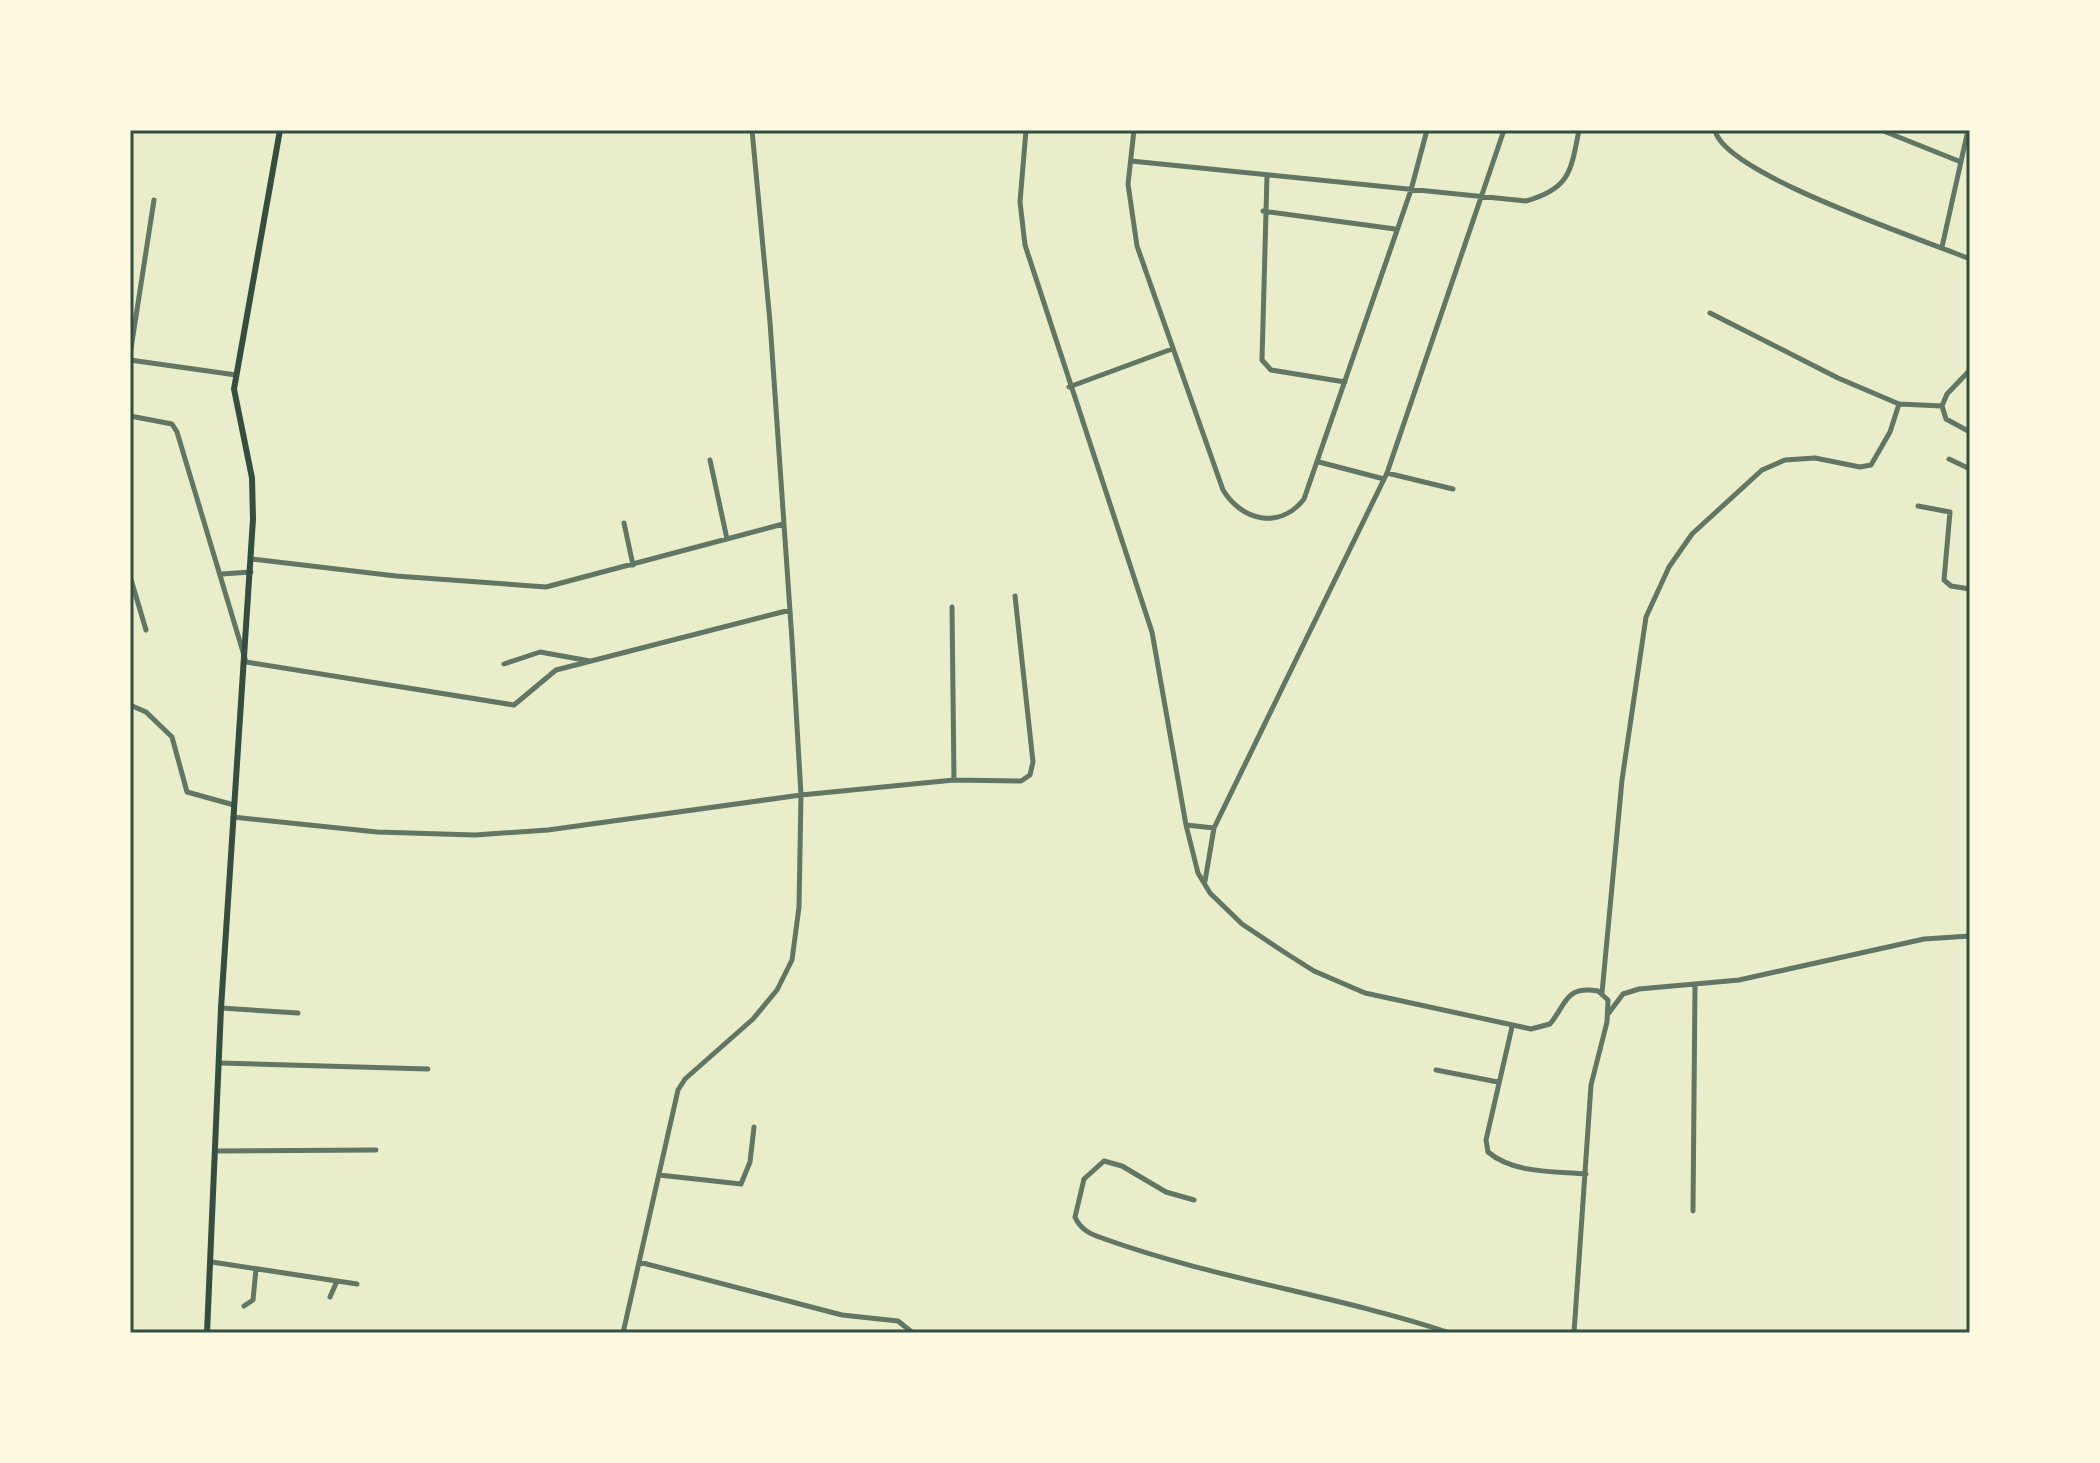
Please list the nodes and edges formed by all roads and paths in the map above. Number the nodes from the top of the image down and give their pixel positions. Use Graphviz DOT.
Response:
graph roads {
  1 [pos="280,130"];
  2 [pos="752,130"];
  3 [pos="1026,130"];
  4 [pos="1134,130"];
  5 [pos="1427,130"];
  6 [pos="1504,130"];
  7 [pos="1579,130"];
  8 [pos="1715,130"];
  9 [pos="1881,130"];
  10 [pos="1968,130"];
  11 [pos="1131,161"];
  12 [pos="1961,162"];
  13 [pos="1267,175"];
  14 [pos="1411,190"];
  15 [pos="1481,198"];
  16 [pos="154,200"];
  17 [pos="1263,211"];
  18 [pos="1395,229"];
  19 [pos="1942,247"];
  20 [pos="1970,259"];
  21 [pos="1710,313"];
  22 [pos="1172,349"];
  23 [pos="130,358"];
  24 [pos="1970,370"];
  25 [pos="236,375"];
  26 [pos="1345,382"];
  27 [pos="1069,387"];
  28 [pos="1899,404"];
  29 [pos="1942,406"];
  30 [pos="130,416"];
  31 [pos="1970,432"];
  32 [pos="1949,459"];
  33 [pos="710,460"];
  34 [pos="1319,462"];
  35 [pos="1970,469"];
  36 [pos="1386,476"];
  37 [pos="1453,489"];
  38 [pos="1918,506"];
  39 [pos="624,523"];
  40 [pos="783,524"];
  41 [pos="727,539"];
  42 [pos="251,559"];
  43 [pos="633,565"];
  44 [pos="251,572"];
  45 [pos="222,574"];
  46 [pos="130,576"];
  47 [pos="1970,589"];
  48 [pos="133,596"];
  49 [pos="1015,596"];
  50 [pos="952,607"];
  51 [pos="790,610"];
  52 [pos="146,630"];
  53 [pos="595,661"];
  54 [pos="246,662"];
  55 [pos="504,664"];
  56 [pos="130,705"];
  57 [pos="954,780"];
  58 [pos="801,795"];
  59 [pos="234,805"];
  60 [pos="233,817"];
  61 [pos="1186,825"];
  62 [pos="1214,828"];
  63 [pos="1204,882"];
  64 [pos="1970,936"];
  65 [pos="1695,985"];
  66 [pos="1602,993"];
  67 [pos="221,1008"];
  68 [pos="298,1013"];
  69 [pos="1608,1014"];
  70 [pos="1512,1027"];
  71 [pos="219,1063"];
  72 [pos="428,1069"];
  73 [pos="1436,1070"];
  74 [pos="1498,1082"];
  75 [pos="754,1127"];
  76 [pos="376,1150"];
  77 [pos="216,1151"];
  78 [pos="1586,1174"];
  79 [pos="659,1175"];
  80 [pos="1194,1200"];
  81 [pos="1693,1211"];
  82 [pos="212,1262"];
  83 [pos="639,1262"];
  84 [pos="256,1269"];
  85 [pos="337,1281"];
  86 [pos="357,1284"];
  87 [pos="330,1297"];
  88 [pos="244,1306"];
  89 [pos="207,1333"];
  90 [pos="623,1333"];
  91 [pos="913,1333"];
  92 [pos="1450,1333"];
  93 [pos="1574,1333"];
  1 -- 25 [label="main road"];
  2 -- 40 [label="street"];
  3 -- 27 [label="street"];
  4 -- 11 [label="street"];
  5 -- 14 [label="street"];
  6 -- 15 [label="street"];
  7 -- 15 [label="street"];
  8 -- 19 [label="street"];
  9 -- 12 [label="street"];
  10 -- 12 [label="street"];
  11 -- 13 [label="street"];
  11 -- 22 [label="street"];
  12 -- 19 [label="street"];
  13 -- 14 [label="street"];
  13 -- 17 [label="street"];
  14 -- 15 [label="street"];
  14 -- 18 [label="street"];
  15 -- 36 [label="street"];
  16 -- 23 [label="street"];
  17 -- 18 [label="street"];
  17 -- 26 [label="street"];
  18 -- 26 [label="street"];
  19 -- 20 [label="street"];
  21 -- 28 [label="street"];
  22 -- 27 [label="street"];
  22 -- 34 [label="street"];
  23 -- 25 [label="street"];
  24 -- 29 [label="street"];
  25 -- 42 [label="main road"];
  26 -- 34 [label="street"];
  27 -- 61 [label="street"];
  28 -- 29 [label="street"];
  28 -- 66 [label="street"];
  29 -- 31 [label="street"];
  30 -- 45 [label="street"];
  32 -- 35 [label="street"];
  33 -- 41 [label="street"];
  34 -- 36 [label="street"];
  36 -- 37 [label="street"];
  36 -- 62 [label="street"];
  38 -- 47 [label="street"];
  39 -- 43 [label="street"];
  40 -- 41 [label="street"];
  40 -- 51 [label="street"];
  41 -- 43 [label="street"];
  42 -- 43 [label="street"];
  42 -- 44 [label="main road"];
  44 -- 45 [label="street"];
  44 -- 54 [label="main road"];
  45 -- 54 [label="street"];
  46 -- 48 [label="street"];
  48 -- 52 [label="street"];
  49 -- 57 [label="street"];
  50 -- 57 [label="street"];
  51 -- 53 [label="street"];
  51 -- 58 [label="street"];
  53 -- 54 [label="street"];
  53 -- 55 [label="street"];
  54 -- 59 [label="main road"];
  56 -- 59 [label="street"];
  57 -- 58 [label="street"];
  58 -- 60 [label="street"];
  58 -- 79 [label="street"];
  59 -- 60 [label="main road"];
  60 -- 67 [label="main road"];
  61 -- 62 [label="street"];
  61 -- 63 [label="street"];
  62 -- 63 [label="street"];
  63 -- 70 [label="street"];
  64 -- 65 [label="street"];
  65 -- 69 [label="street"];
  65 -- 81 [label="street"];
  66 -- 69 [label="street"];
  66 -- 70 [label="street"];
  67 -- 68 [label="street"];
  67 -- 71 [label="main road"];
  69 -- 78 [label="street"];
  70 -- 74 [label="street"];
  71 -- 72 [label="street"];
  71 -- 77 [label="main road"];
  73 -- 74 [label="street"];
  74 -- 78 [label="street"];
  75 -- 79 [label="street"];
  76 -- 77 [label="street"];
  77 -- 82 [label="main road"];
  78 -- 93 [label="street"];
  79 -- 83 [label="street"];
  80 -- 92 [label="street"];
  82 -- 84 [label="street"];
  82 -- 89 [label="main road"];
  83 -- 90 [label="street"];
  83 -- 91 [label="street"];
  84 -- 85 [label="street"];
  84 -- 88 [label="street"];
  85 -- 86 [label="street"];
  85 -- 87 [label="street"];
}
